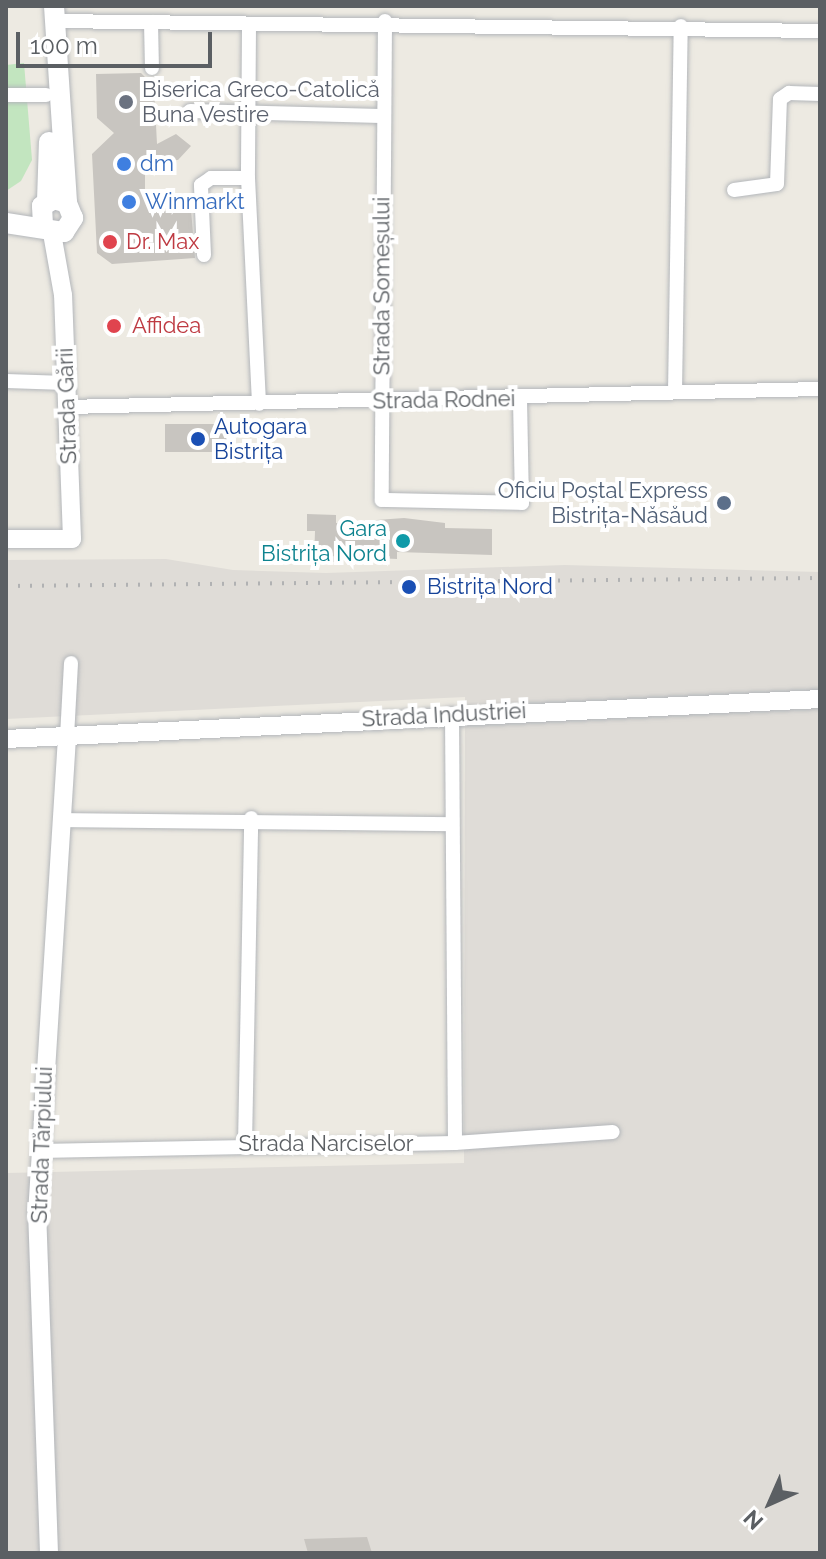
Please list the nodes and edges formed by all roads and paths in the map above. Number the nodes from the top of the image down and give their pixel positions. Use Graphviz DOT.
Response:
graph roads {
  1 [pos="41,6"];
  2 [pos="55,14"];
  3 [pos="385,21"];
  4 [pos="151,22"];
  5 [pos="249,25"];
  6 [pos="681,26"];
  7 [pos="820,31"];
  8 [pos="152,68"];
  9 [pos="820,94"];
  10 [pos="6,95"];
  11 [pos="46,95"];
  12 [pos="190,111"];
  13 [pos="248,111"];
  14 [pos="381,116"];
  15 [pos="248,178"];
  16 [pos="734,190"];
  17 [pos="53,217"];
  18 [pos="6,223"];
  19 [pos="204,255"];
  20 [pos="6,381"];
  21 [pos="66,383"];
  22 [pos="820,389"];
  23 [pos="675,392"];
  24 [pos="520,400"];
  25 [pos="382,401"];
  26 [pos="259,404"];
  27 [pos="67,407"];
  28 [pos="6,539"];
  29 [pos="71,663"];
  30 [pos="820,699"];
  31 [pos="452,714"];
  32 [pos="67,737"];
  33 [pos="6,739"];
  34 [pos="251,818"];
  35 [pos="61,820"];
  36 [pos="449,824"];
  37 [pos="613,1132"];
  38 [pos="455,1143"];
  39 [pos="245,1144"];
  40 [pos="39,1151"];
  41 [pos="49,1553"];
  1 -- 11 [label="main road, Strada Gării"];
  2 -- 4 [label="street"];
  2 -- 17 [label="main road, Strada Gării"];
  3 -- 5 [label="street"];
  3 -- 6 [label="street"];
  3 -- 14 [label="street, Strada Someșului"];
  4 -- 5 [label="street"];
  4 -- 8 [label="street"];
  5 -- 13 [label="street"];
  6 -- 7 [label="street"];
  6 -- 23 [label="street"];
  9 -- 16 [label="street"];
  10 -- 11 [label="street"];
  11 -- 17 [label="main road, Strada Gării"];
  12 -- 13 [label="street"];
  13 -- 14 [label="street"];
  13 -- 15 [label="street"];
  14 -- 25 [label="street, Strada Someșului"];
  15 -- 19 [label="street"];
  15 -- 26 [label="street"];
  17 -- 18 [label="main road"];
  17 -- 21 [label="street, Strada Gării"];
  20 -- 21 [label="street"];
  21 -- 27 [label="street, Strada Gării"];
  22 -- 23 [label="street, Strada Rodnei"];
  23 -- 24 [label="street, Strada Rodnei"];
  24 -- 25 [label="street, Strada Rodnei"];
  24 -- 25 [label="street, Strada Someșului"];
  25 -- 26 [label="street, Strada Rodnei"];
  26 -- 27 [label="street, Strada Rodnei"];
  27 -- 28 [label="street, Strada Gării"];
  29 -- 32 [label="street"];
  30 -- 31 [label="street, Strada Industriei"];
  31 -- 32 [label="street, Strada Industriei"];
  31 -- 36 [label="street"];
  32 -- 33 [label="street, Strada Industriei"];
  32 -- 35 [label="street, Strada Tărpiului"];
  34 -- 35 [label="street"];
  34 -- 36 [label="street"];
  34 -- 39 [label="street"];
  35 -- 40 [label="street, Strada Tărpiului"];
  36 -- 38 [label="street"];
  37 -- 38 [label="street, Strada Narciselor"];
  38 -- 39 [label="street, Strada Narciselor"];
  39 -- 40 [label="street, Strada Narciselor"];
  40 -- 41 [label="street, Strada Tărpiului"];
}
